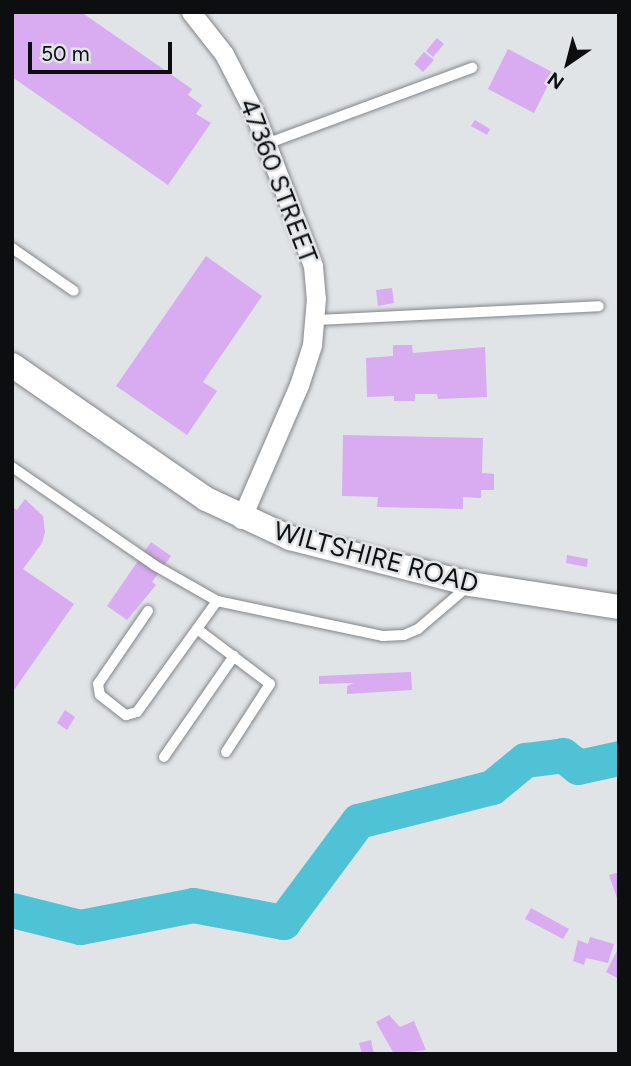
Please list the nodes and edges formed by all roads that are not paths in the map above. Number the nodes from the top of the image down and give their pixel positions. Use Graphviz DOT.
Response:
graph roads {
  1 [pos="191,12"];
  2 [pos="472,68"];
  3 [pos="266,144"];
  4 [pos="12,248"];
  5 [pos="74,291"];
  6 [pos="599,306"];
  7 [pos="317,320"];
  8 [pos="12,365"];
  9 [pos="12,467"];
  10 [pos="241,519"];
  11 [pos="470,584"];
  12 [pos="217,601"];
  13 [pos="619,607"];
  14 [pos="148,611"];
  15 [pos="197,629"];
  16 [pos="234,656"];
  17 [pos="226,752"];
  18 [pos="164,757"];
  1 -- 3 [label="street, 47360 STREET"];
  2 -- 3 [label="lane"];
  3 -- 7 [label="street, 47360 STREET"];
  4 -- 5 [label="lane"];
  6 -- 7 [label="lane"];
  7 -- 10 [label="street, 47360 STREET"];
  8 -- 10 [label="street, WILTSHIRE ROAD"];
  9 -- 12 [label="lane"];
  10 -- 11 [label="street, WILTSHIRE ROAD"];
  11 -- 12 [label="lane"];
  11 -- 13 [label="street, WILTSHIRE ROAD"];
  12 -- 15 [label="lane"];
  14 -- 15 [label="lane"];
  15 -- 16 [label="lane"];
  16 -- 17 [label="lane"];
  16 -- 18 [label="lane"];
}
